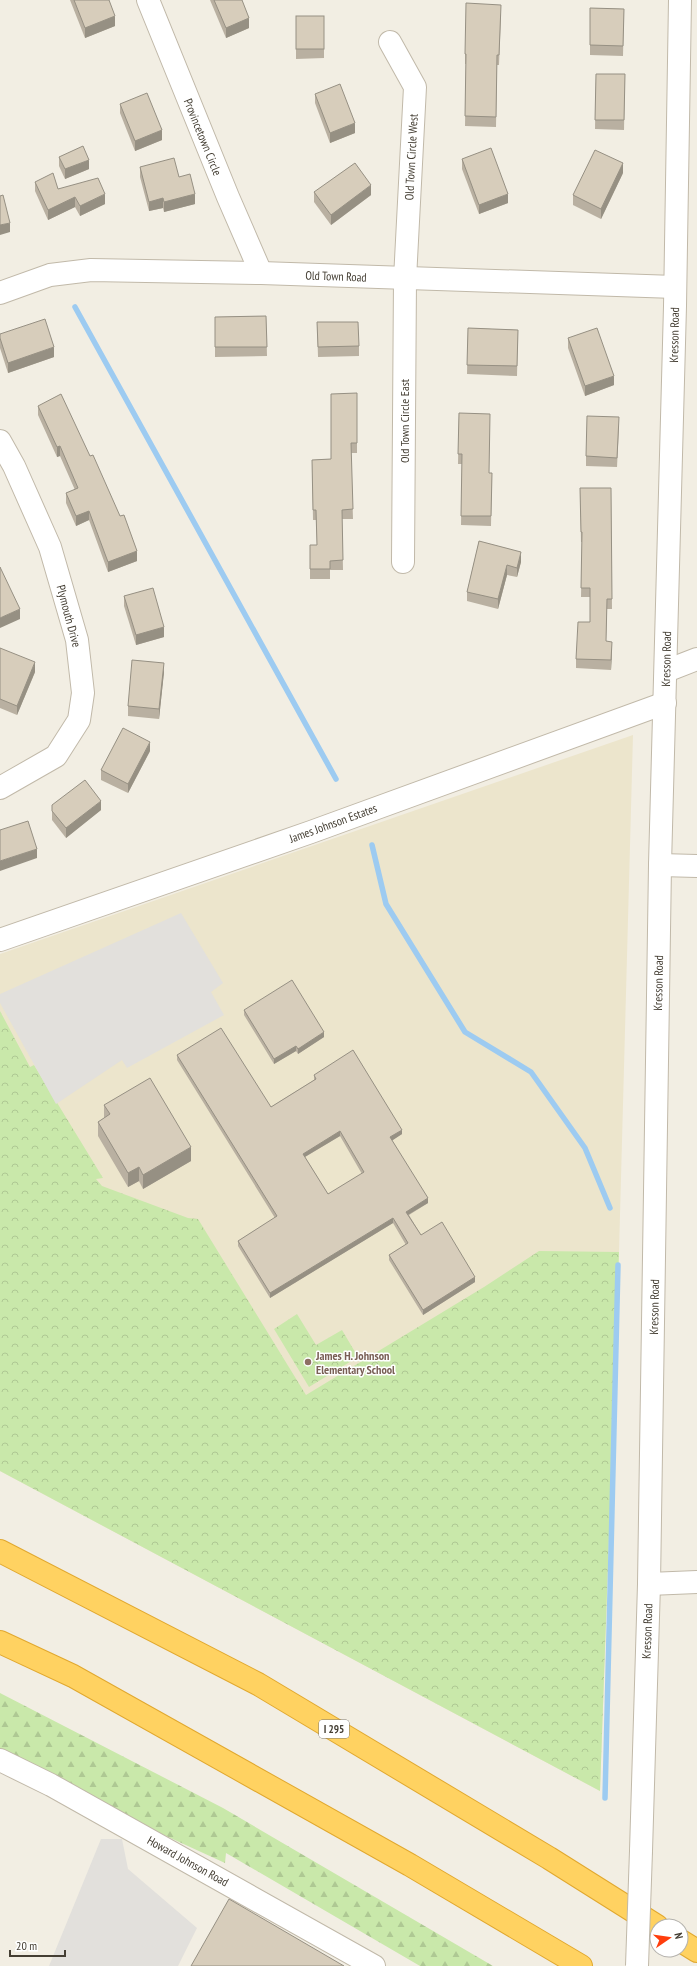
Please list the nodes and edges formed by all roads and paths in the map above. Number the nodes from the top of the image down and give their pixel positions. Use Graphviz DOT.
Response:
graph roads {
  1 [pos="148,0"];
  2 [pos="680,0"];
  3 [pos="390,42"];
  4 [pos="261,272"];
  5 [pos="405,279"];
  6 [pos="675,288"];
  7 [pos="0,293"];
  8 [pos="0,441"];
  9 [pos="403,562"];
  10 [pos="697,659"];
  11 [pos="666,672"];
  12 [pos="665,703"];
  13 [pos="0,788"];
  14 [pos="660,865"];
  15 [pos="697,866"];
  16 [pos="0,940"];
  17 [pos="0,1552"];
  18 [pos="697,1582"];
  19 [pos="649,1584"];
  20 [pos="0,1642"];
  21 [pos="0,1760"];
  22 [pos="649,1920"];
  23 [pos="374,1966"];
  24 [pos="581,1966"];
  25 [pos="637,1966"];
  1 -- 4 [label="street, Provincetown Circle"];
  2 -- 6 [label="street, Kresson Road"];
  3 -- 5 [label="street, Old Town Circle West"];
  4 -- 5 [label="street, Old Town Road"];
  4 -- 7 [label="street, Old Town Road"];
  5 -- 6 [label="street, Old Town Road"];
  5 -- 9 [label="street, Old Town Circle East"];
  6 -- 11 [label="street, Kresson Road"];
  8 -- 13 [label="street, Plymouth Drive"];
  10 -- 11 [label="street"];
  11 -- 12 [label="street, Kresson Road"];
  12 -- 14 [label="street, Kresson Road"];
  12 -- 16 [label="street, James Johnson Estates"];
  14 -- 15 [label="street"];
  14 -- 19 [label="street, Kresson Road"];
  17 -- 22 [label="highway, I 295"];
  18 -- 19 [label="street"];
  19 -- 25 [label="street, Kresson Road, bridge"];
  20 -- 24 [label="highway"];
  21 -- 23 [label="street, Howard Johnson Road"];
}
